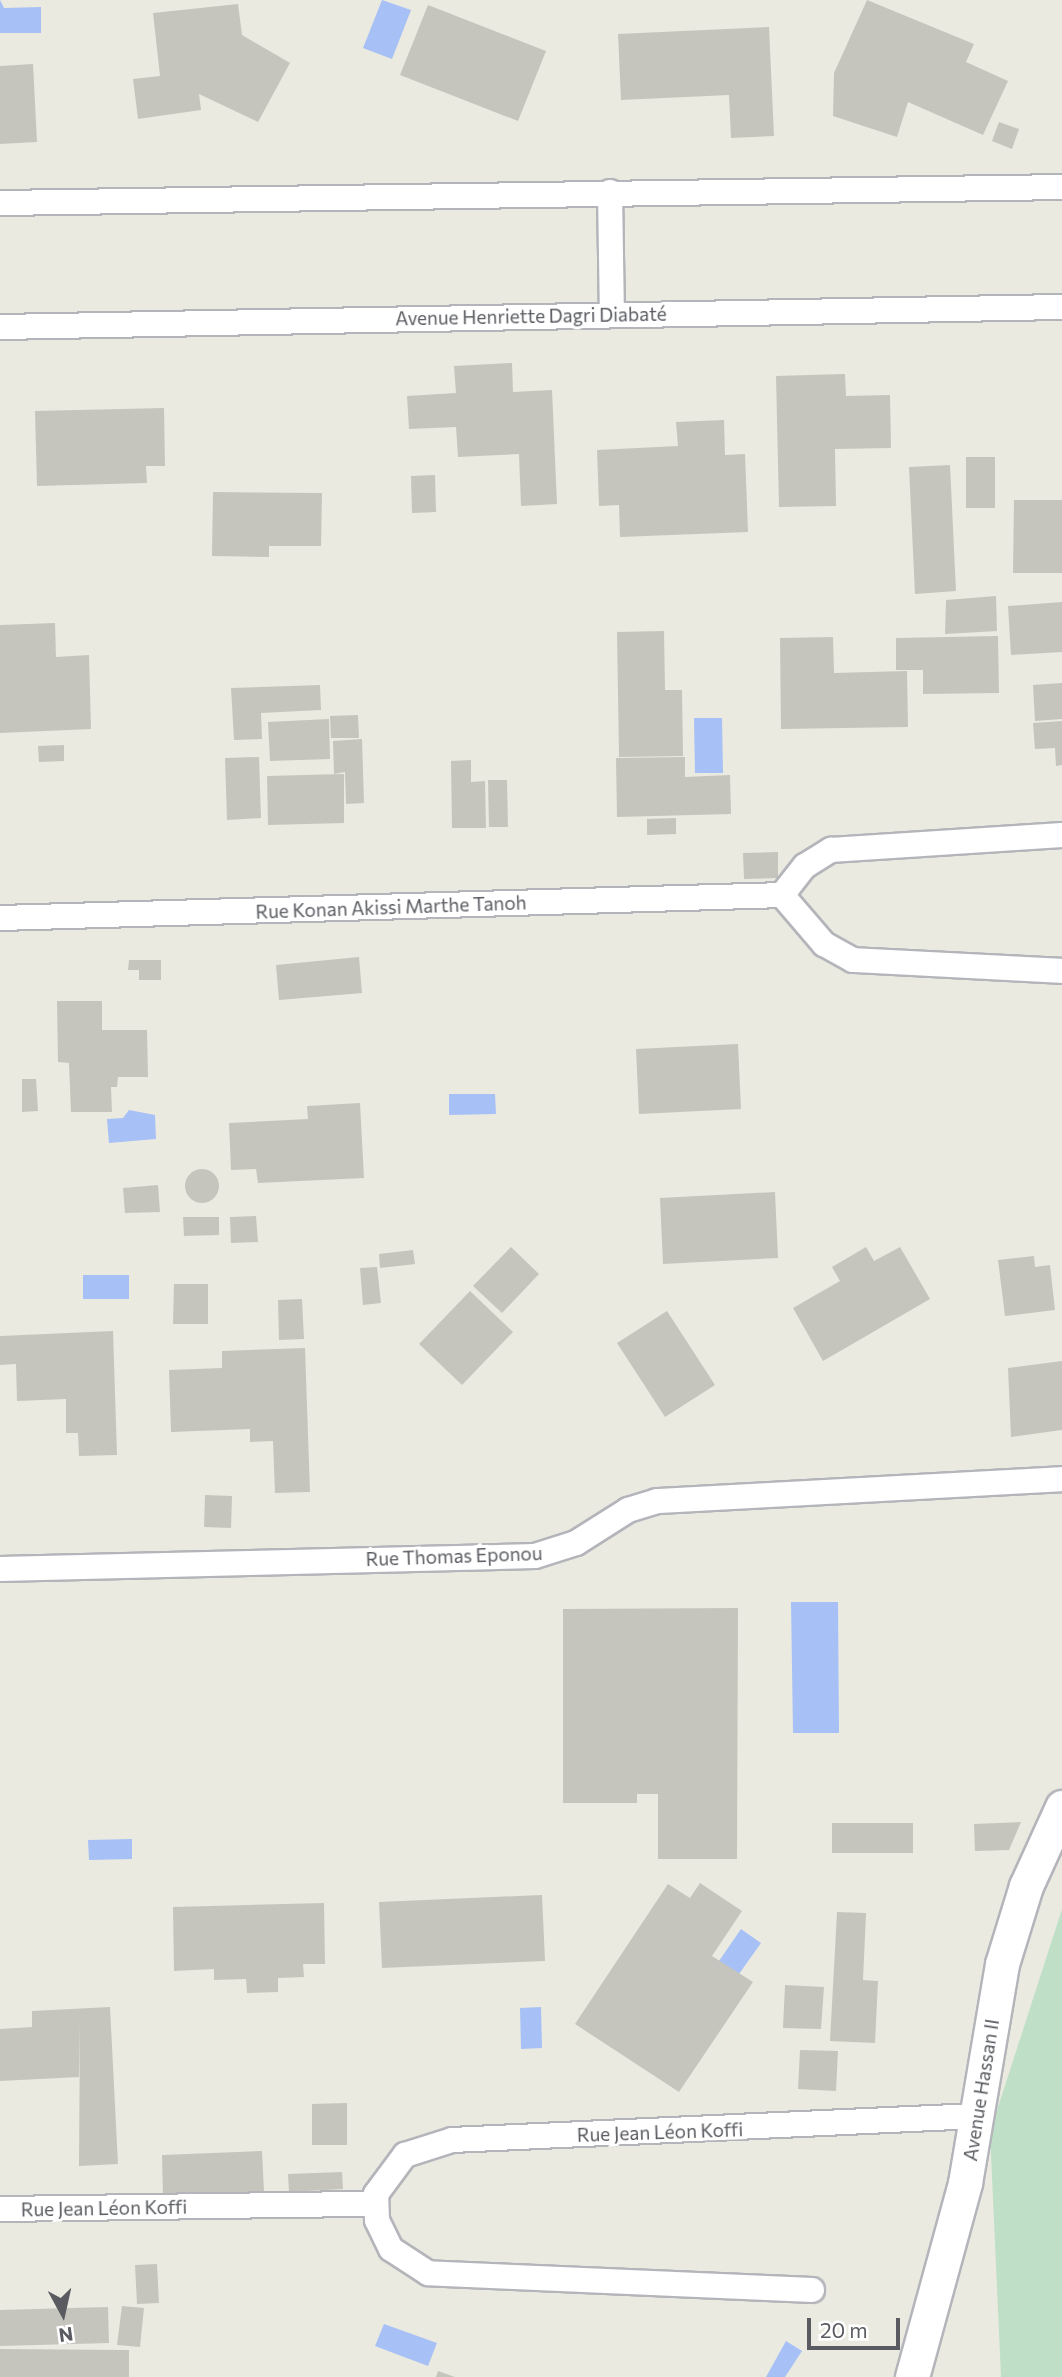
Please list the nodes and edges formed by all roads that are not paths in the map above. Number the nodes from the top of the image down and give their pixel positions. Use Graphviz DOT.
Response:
graph roads {
  1 [pos="1062,187"];
  2 [pos="610,192"];
  3 [pos="0,202"];
  4 [pos="1062,307"];
  5 [pos="612,314"];
  6 [pos="0,327"];
  7 [pos="1062,835"];
  8 [pos="782,895"];
  9 [pos="0,918"];
  10 [pos="1062,971"];
  11 [pos="1062,1479"];
  12 [pos="0,1569"];
  13 [pos="1062,1807"];
  14 [pos="977,2116"];
  15 [pos="376,2204"];
  16 [pos="0,2209"];
  17 [pos="813,2290"];
  18 [pos="912,2377"];
  1 -- 2 [label="street"];
  2 -- 3 [label="street"];
  2 -- 5 [label="street"];
  4 -- 5 [label="street, Avenue Henriette Dagri Diabaté"];
  5 -- 6 [label="street, Avenue Henriette Dagri Diabaté"];
  7 -- 8 [label="street"];
  8 -- 9 [label="street, Rue Konan Akissi Marthe Tanoh"];
  8 -- 10 [label="street"];
  11 -- 12 [label="street, Rue Thomas Eponou"];
  13 -- 14 [label="street, Avenue Hassan II"];
  14 -- 15 [label="street, Rue Jean Léon Koffi"];
  14 -- 18 [label="street, Avenue Hassan II"];
  15 -- 16 [label="street, Rue Jean Léon Koffi"];
  15 -- 17 [label="street"];
}
